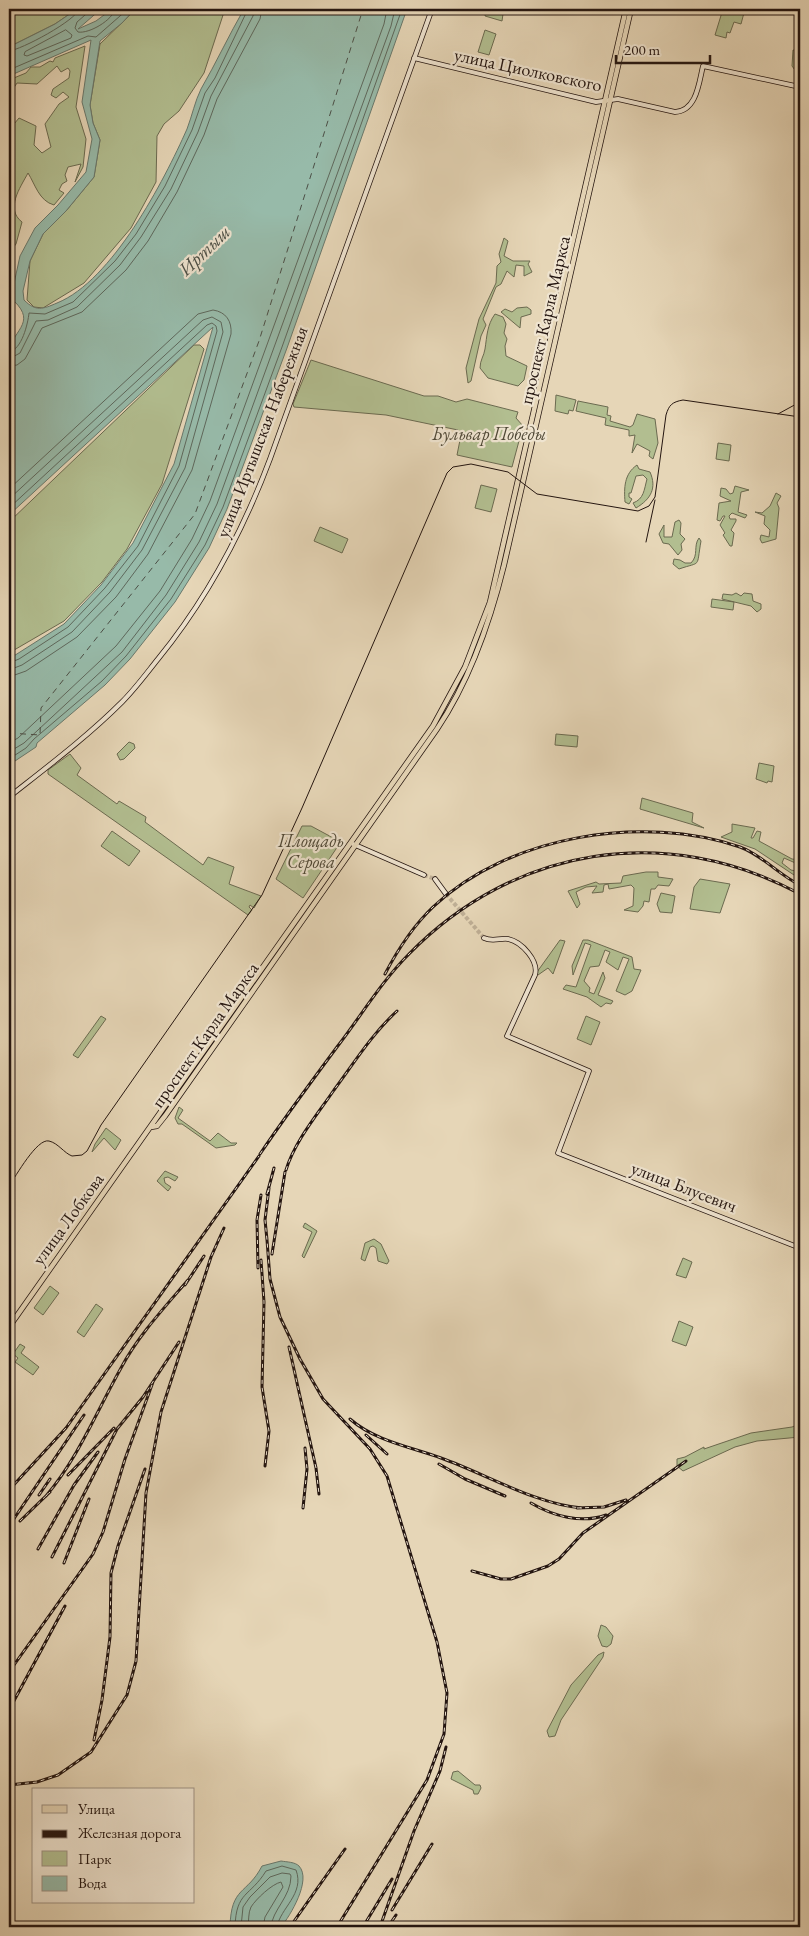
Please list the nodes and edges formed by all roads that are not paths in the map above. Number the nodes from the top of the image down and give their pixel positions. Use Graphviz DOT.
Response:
graph roads {
  1 [pos="432,9"];
  2 [pos="626,9"];
  3 [pos="630,9"];
  4 [pos="414,58"];
  5 [pos="800,87"];
  6 [pos="607,101"];
  7 [pos="9,797"];
  8 [pos="352,844"];
  9 [pos="424,875"];
  10 [pos="435,879"];
  11 [pos="446,894"];
  12 [pos="295,925"];
  13 [pos="484,938"];
  14 [pos="224,1022"];
  15 [pos="229,1025"];
  16 [pos="207,1045"];
  17 [pos="212,1048"];
  18 [pos="151,1127"];
  19 [pos="800,1248"];
  20 [pos="9,1327"];
  1 -- 4 [label="main road, улица Иртышская Набережная"];
  2 -- 6 [label="main road, проспект Карла Маркса"];
  3 -- 6 [label="main road, проспект Карла Маркса"];
  4 -- 6 [label="main road, улица Циолковского"];
  4 -- 7 [label="main road, улица Иртышская Набережная"];
  5 -- 6 [label="main road, улица Циолковского"];
  6 -- 8 [label="main road, проспект Карла Маркса"];
  8 -- 9 [label="main road"];
  8 -- 12 [label="main road, проспект Карла Маркса"];
  10 -- 11 [label="main road"];
  12 -- 14 [label="main road, проспект Карла Маркса"];
  12 -- 15 [label="main road, проспект Карла Маркса"];
  13 -- 19 [label="main road, улица Блусевич"];
  14 -- 15 [label="main road"];
  14 -- 16 [label="main road, проспект Карла Маркса"];
  15 -- 17 [label="main road, проспект Карла Маркса"];
  16 -- 17 [label="main road"];
  16 -- 18 [label="main road, проспект Карла Маркса"];
  17 -- 18 [label="main road, проспект Карла Маркса"];
  18 -- 20 [label="main road, улица Лобкова"];
}
